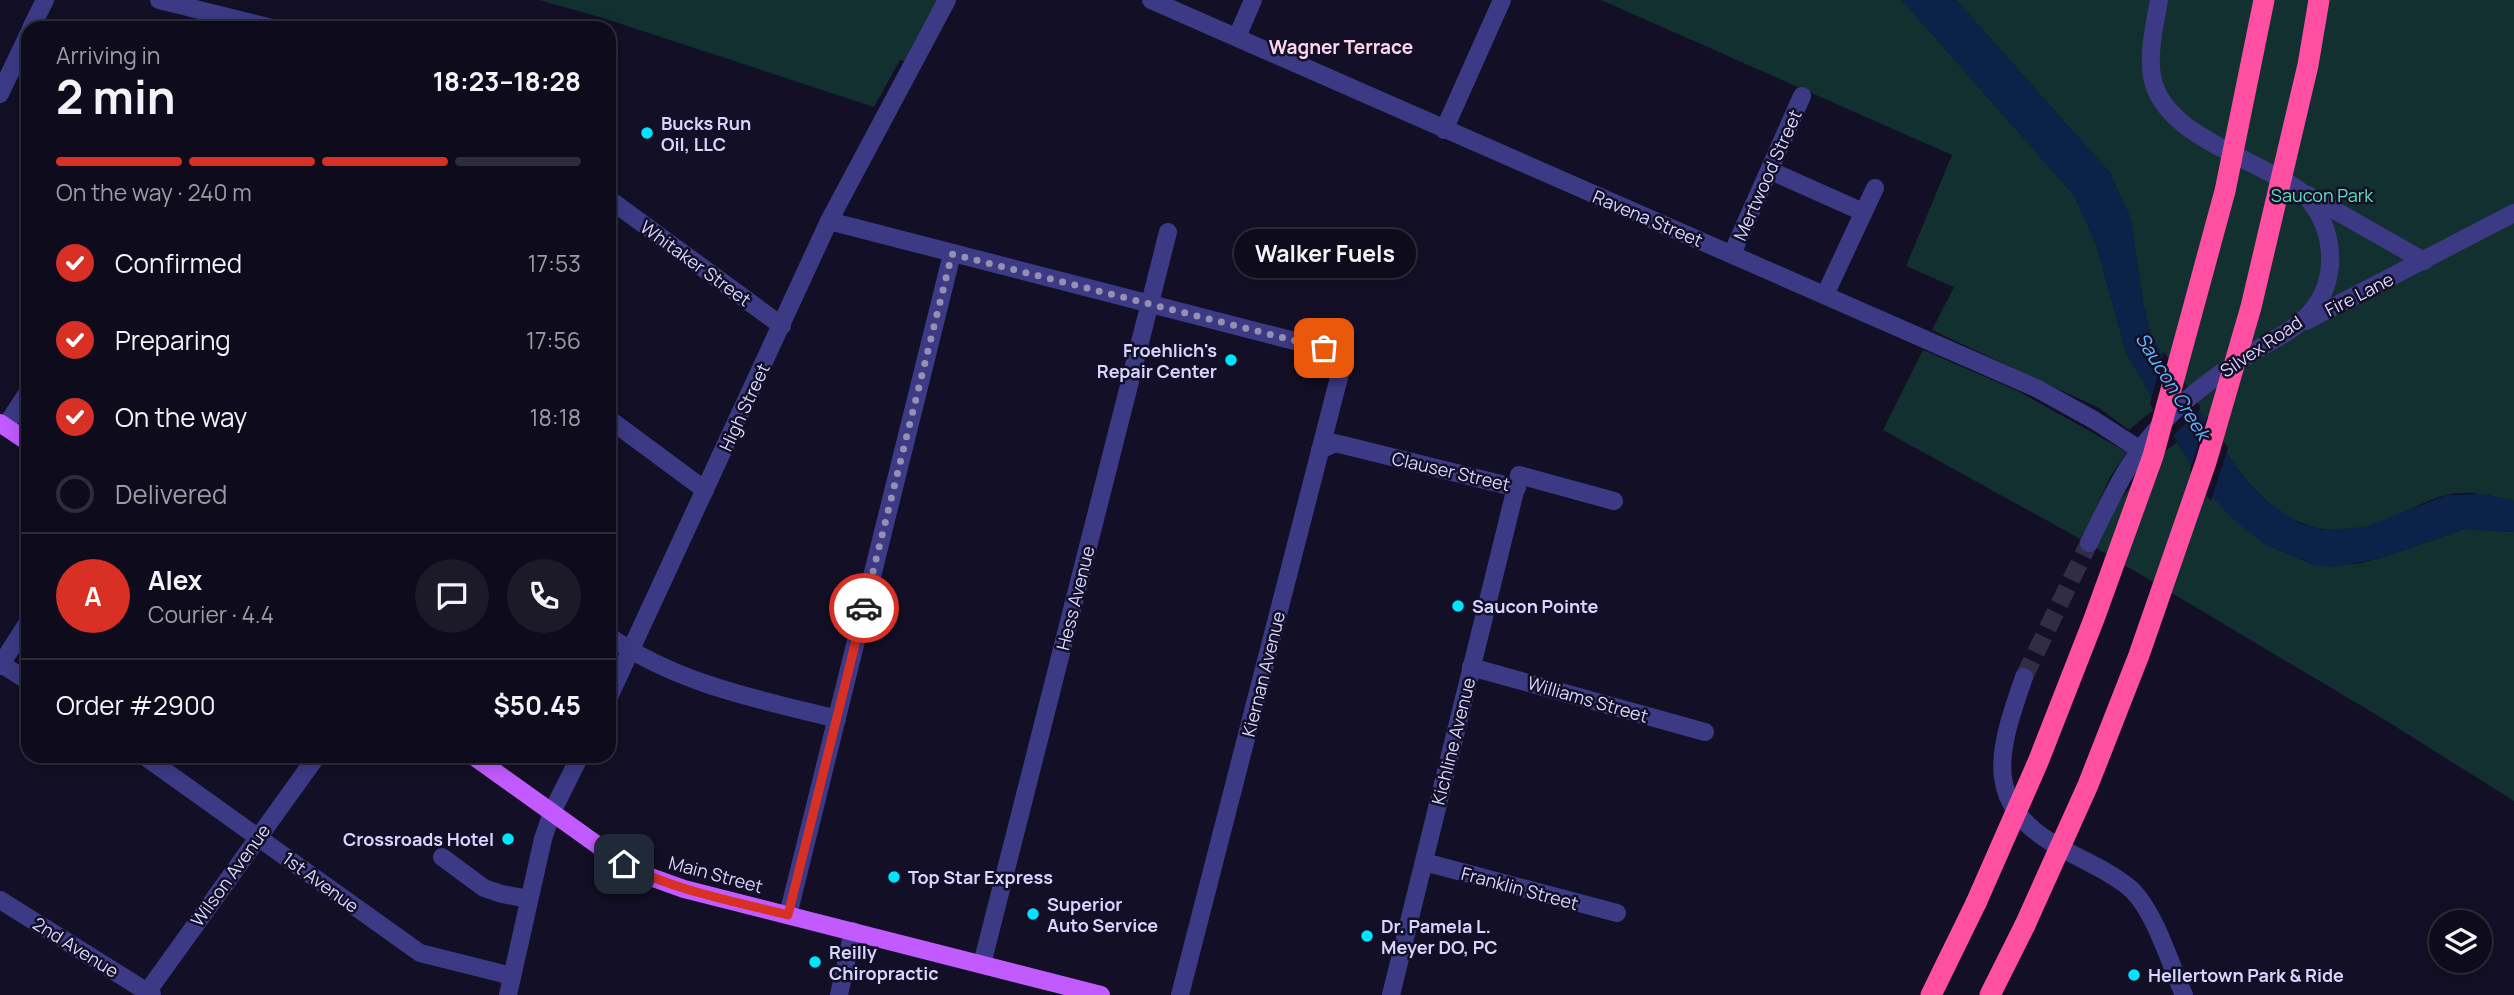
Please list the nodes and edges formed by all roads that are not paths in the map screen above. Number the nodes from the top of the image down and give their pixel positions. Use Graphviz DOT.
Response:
graph roads {
  1 [pos="44,0"];
  2 [pos="159,0"];
  3 [pos="947,0"];
  4 [pos="1151,0"];
  5 [pos="1253,0"];
  6 [pos="1502,0"];
  7 [pos="2159,0"];
  8 [pos="2264,0"];
  9 [pos="2319,0"];
  10 [pos="34,21"];
  11 [pos="212,21"];
  12 [pos="1237,37"];
  13 [pos="21,50"];
  14 [pos="0,94"];
  15 [pos="1802,96"];
  16 [pos="1444,130"];
  17 [pos="1771,171"];
  18 [pos="1875,188"];
  19 [pos="2298,189"];
  20 [pos="616,204"];
  21 [pos="1863,212"];
  22 [pos="2514,213"];
  23 [pos="828,221"];
  24 [pos="1168,232"];
  25 [pos="952,254"];
  26 [pos="1732,254"];
  27 [pos="2424,261"];
  28 [pos="1825,295"];
  29 [pos="1149,303"];
  30 [pos="782,326"];
  31 [pos="2294,326"];
  32 [pos="21,401"];
  33 [pos="616,424"];
  34 [pos="3,425"];
  35 [pos="21,437"];
  36 [pos="2139,449"];
  37 [pos="1320,450"];
  38 [pos="1517,488"];
  39 [pos="705,490"];
  40 [pos="1614,501"];
  41 [pos="2089,543"];
  42 [pos="21,632"];
  43 [pos="616,641"];
  44 [pos="631,651"];
  45 [pos="0,664"];
  46 [pos="1471,667"];
  47 [pos="21,677"];
  48 [pos="2024,677"];
  49 [pos="616,682"];
  50 [pos="838,719"];
  51 [pos="1705,732"];
  52 [pos="154,763"];
  53 [pos="312,763"];
  54 [pos="483,763"];
  55 [pos="576,763"];
  56 [pos="552,812"];
  57 [pos="258,837"];
  58 [pos="442,857"];
  59 [pos="1424,862"];
  60 [pos="0,900"];
  61 [pos="529,900"];
  62 [pos="1617,913"];
  63 [pos="788,915"];
  64 [pos="853,931"];
  65 [pos="982,964"];
  66 [pos="512,976"];
  67 [pos="148,994"];
  68 [pos="508,995"];
  69 [pos="839,995"];
  70 [pos="1101,995"];
  71 [pos="1180,995"];
  72 [pos="1391,995"];
  73 [pos="1931,995"];
  74 [pos="1990,995"];
  75 [pos="2184,995"];
  1 -- 10 [label="street"];
  2 -- 11 [label="street"];
  3 -- 23 [label="street, High Street"];
  4 -- 12 [label="street, Ravena Street"];
  5 -- 12 [label="street"];
  6 -- 16 [label="street"];
  7 -- 19 [label="street, Silvex Road"];
  8 -- 73 [label="highway, bridge"];
  9 -- 74 [label="highway, bridge"];
  12 -- 16 [label="street, Ravena Street"];
  13 -- 14 [label="street"];
  15 -- 17 [label="street, Mertwood Street"];
  16 -- 26 [label="street, Ravena Street"];
  17 -- 21 [label="street"];
  17 -- 26 [label="street, Mertwood Street"];
  18 -- 21 [label="street"];
  19 -- 27 [label="street, Fire Lane"];
  19 -- 31 [label="street, Silvex Road"];
  20 -- 30 [label="street, Whitaker Street"];
  21 -- 28 [label="street"];
  22 -- 27 [label="street, Fire Lane"];
  23 -- 25 [label="street"];
  23 -- 30 [label="street, High Street"];
  24 -- 29 [label="street, Hess Avenue"];
  25 -- 29 [label="street"];
  25 -- 50 [label="street"];
  26 -- 28 [label="street, Ravena Street"];
  27 -- 31 [label="street, Fire Lane"];
  28 -- 36 [label="street, Ravena Street"];
  29 -- 37 [label="street, Kiernan Avenue"];
  29 -- 65 [label="street, Hess Avenue"];
  30 -- 39 [label="street, High Street"];
  31 -- 36 [label="street, Silvex Road"];
  32 -- 34 [label="street"];
  33 -- 39 [label="street"];
  34 -- 35 [label="main road"];
  36 -- 41 [label="street"];
  37 -- 38 [label="street, Clauser Street"];
  37 -- 71 [label="street, Kiernan Avenue"];
  38 -- 40 [label="street, Clauser Street"];
  38 -- 46 [label="street, Kichline Avenue"];
  39 -- 44 [label="street, High Street"];
  42 -- 45 [label="street"];
  43 -- 44 [label="street"];
  44 -- 49 [label="street, High Street"];
  44 -- 50 [label="street"];
  45 -- 47 [label="street"];
  46 -- 51 [label="street, Williams Street"];
  46 -- 59 [label="street, Kichline Avenue"];
  48 -- 75 [label="street"];
  50 -- 63 [label="street"];
  52 -- 57 [label="street, 1st Avenue"];
  53 -- 57 [label="street, Wilson Avenue"];
  54 -- 56 [label="main road, Main Street"];
  55 -- 56 [label="street"];
  56 -- 61 [label="street"];
  56 -- 63 [label="main road, Main Street"];
  57 -- 66 [label="street, 1st Avenue"];
  57 -- 67 [label="street, Wilson Avenue"];
  58 -- 61 [label="street"];
  59 -- 62 [label="street, Franklin Street"];
  59 -- 72 [label="street, Kichline Avenue"];
  60 -- 67 [label="street, 2nd Avenue"];
  61 -- 66 [label="street"];
  63 -- 64 [label="main road, Main Street"];
  64 -- 65 [label="main road, Main Street"];
  64 -- 69 [label="street"];
  65 -- 70 [label="main road, Main Street"];
  66 -- 68 [label="street"];
}
